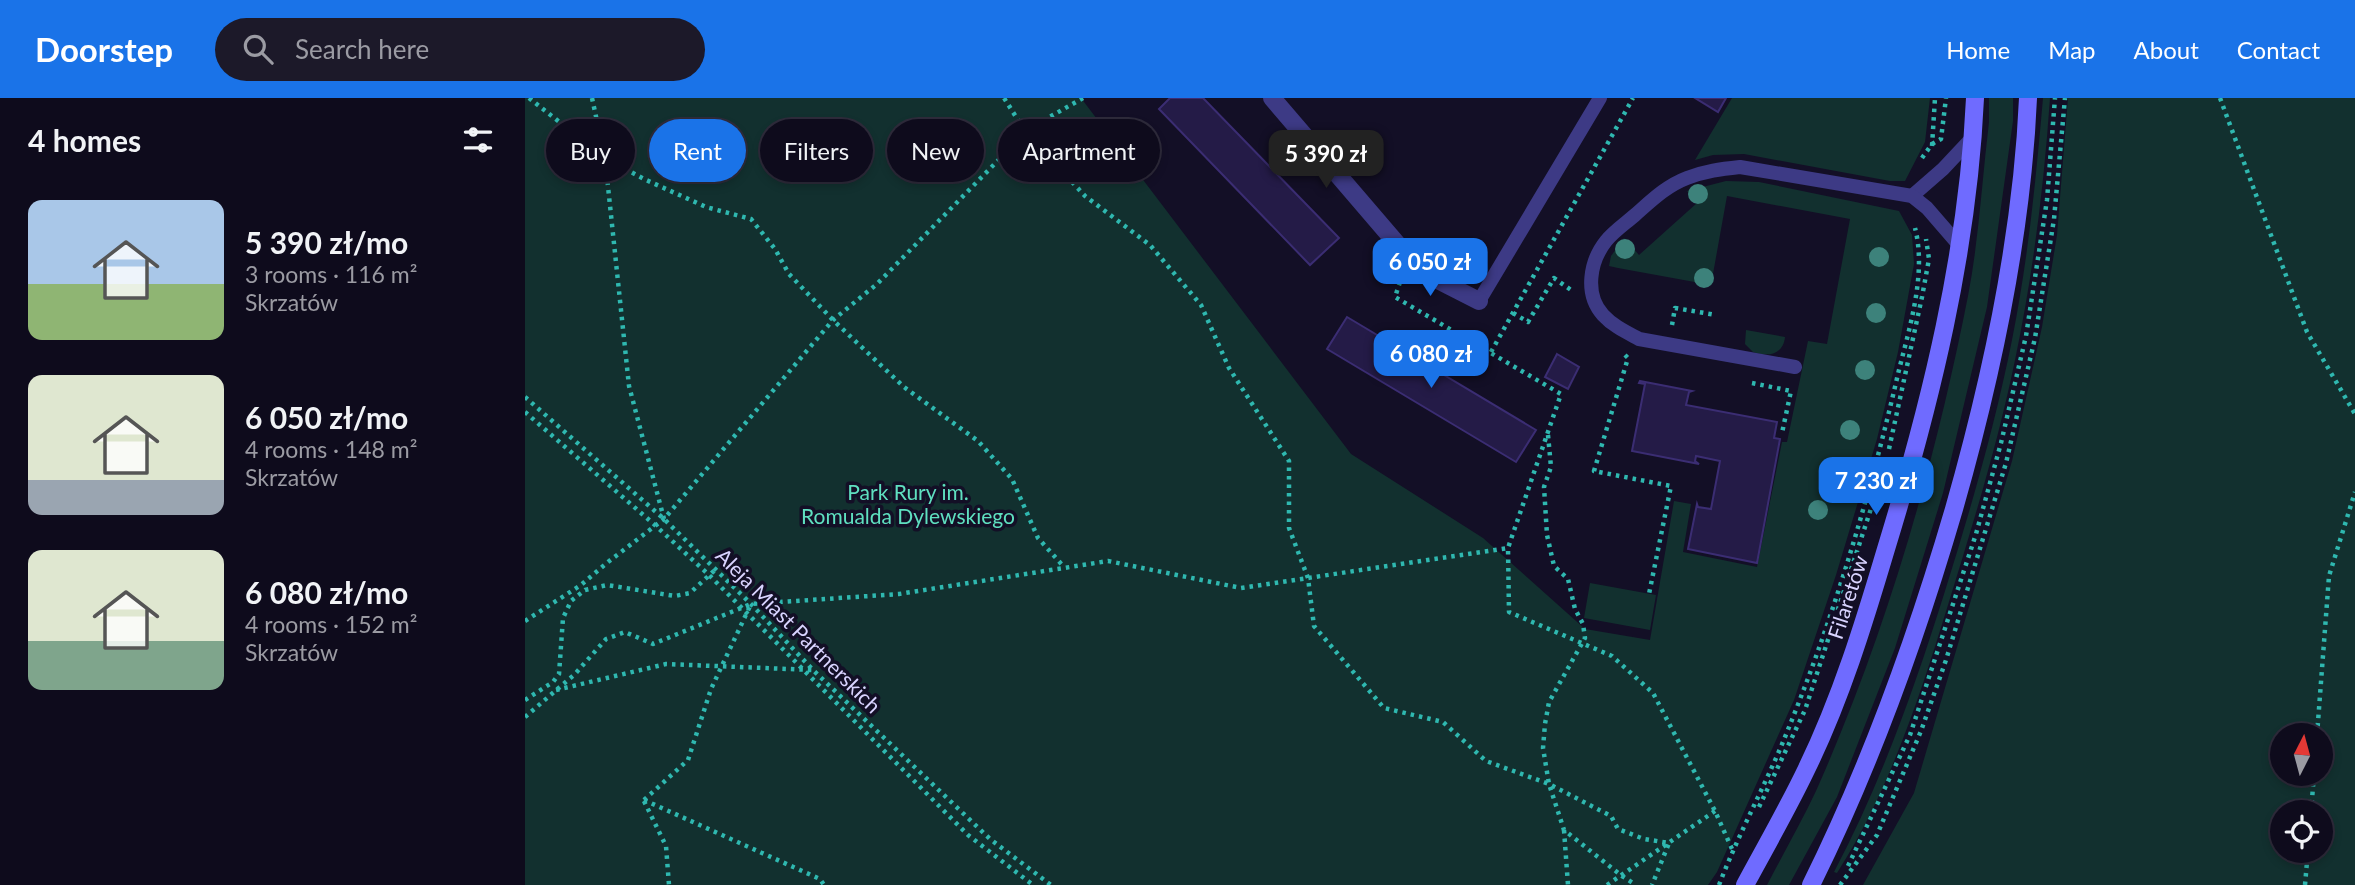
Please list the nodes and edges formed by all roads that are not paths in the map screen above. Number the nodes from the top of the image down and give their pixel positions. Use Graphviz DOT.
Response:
graph roads {
  1 [pos="1272,98"];
  2 [pos="1600,98"];
  3 [pos="1975,98"];
  4 [pos="2028,98"];
  5 [pos="1973,137"];
  6 [pos="1912,195"];
  7 [pos="1959,245"];
  8 [pos="1479,301"];
  9 [pos="1795,367"];
  10 [pos="1745,885"];
  11 [pos="1811,885"];
  1 -- 8 [label="street"];
  2 -- 8 [label="lane"];
  3 -- 5 [label="main road, Filaretów"];
  4 -- 11 [label="main road"];
  5 -- 6 [label="lane"];
  5 -- 7 [label="main road, Filaretów"];
  6 -- 7 [label="lane"];
  6 -- 9 [label="lane"];
  7 -- 10 [label="main road, Filaretów"];
}
